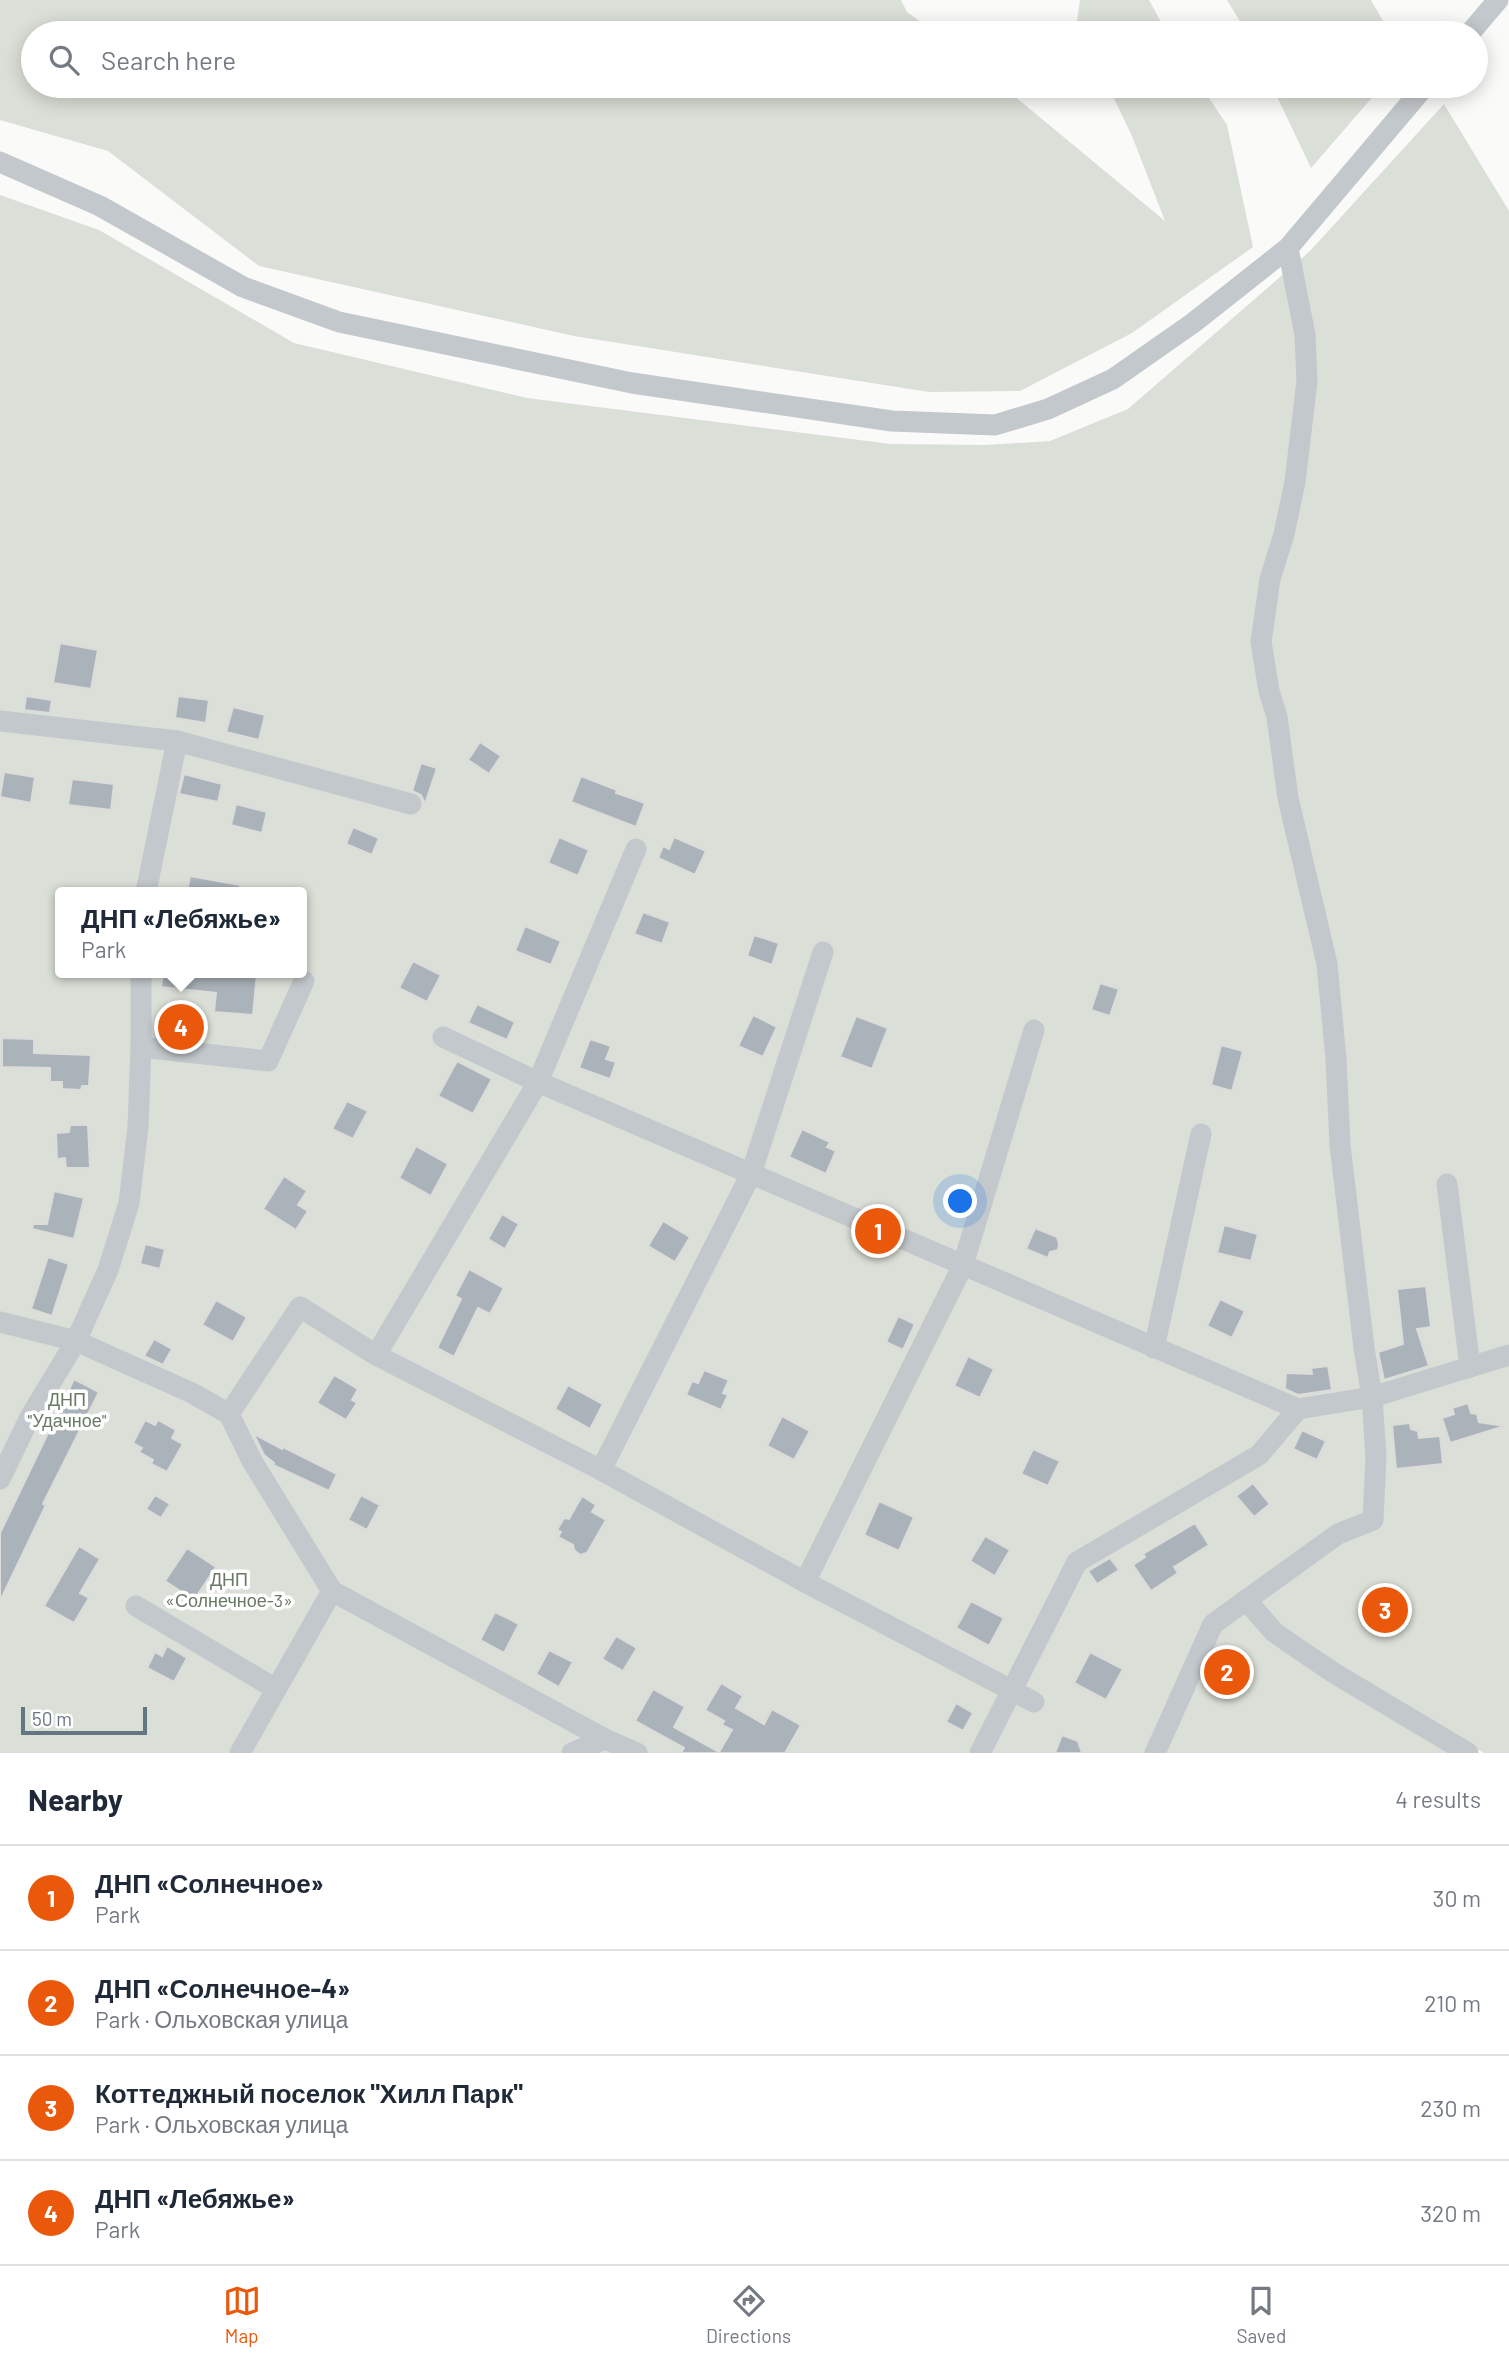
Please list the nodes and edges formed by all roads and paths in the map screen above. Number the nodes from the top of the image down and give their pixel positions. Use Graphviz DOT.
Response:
graph roads {
  1 [pos="1498,0"];
  2 [pos="1480,21"];
  3 [pos="1415,98"];
  4 [pos="0,162"];
  5 [pos="1288,248"];
  6 [pos="0,721"];
  7 [pos="177,741"];
  8 [pos="411,804"];
  9 [pos="636,849"];
  10 [pos="147,887"];
  11 [pos="822,952"];
  12 [pos="141,978"];
  13 [pos="304,981"];
  14 [pos="1034,1030"];
  15 [pos="443,1037"];
  16 [pos="141,1046"];
  17 [pos="538,1082"];
  18 [pos="1201,1134"];
  19 [pos="751,1174"];
  20 [pos="1447,1184"];
  21 [pos="963,1265"];
  22 [pos="0,1322"];
  23 [pos="76,1341"];
  24 [pos="1154,1348"];
  25 [pos="376,1355"];
  26 [pos="1509,1355"];
  27 [pos="1470,1367"];
  28 [pos="1372,1397"];
  29 [pos="1298,1409"];
  30 [pos="229,1413"];
  31 [pos="601,1470"];
  32 [pos="0,1479"];
  33 [pos="805,1582"];
  34 [pos="332,1591"];
  35 [pos="1246,1600"];
  36 [pos="136,1606"];
  37 [pos="276,1689"];
  38 [pos="1013,1690"];
  39 [pos="1034,1702"];
  40 [pos="605,1739"];
  41 [pos="240,1753"];
  42 [pos="572,1753"];
  43 [pos="637,1753"];
  44 [pos="980,1753"];
  45 [pos="1155,1753"];
  46 [pos="1468,1753"];
  1 -- 2 [label="street"];
  3 -- 5 [label="street"];
  4 -- 5 [label="street"];
  5 -- 28 [label="street"];
  6 -- 7 [label="street"];
  7 -- 8 [label="street"];
  7 -- 10 [label="street"];
  9 -- 17 [label="street"];
  11 -- 19 [label="street"];
  12 -- 16 [label="street"];
  13 -- 16 [label="street"];
  14 -- 21 [label="street"];
  15 -- 17 [label="street"];
  16 -- 23 [label="street"];
  17 -- 19 [label="street"];
  17 -- 25 [label="street"];
  18 -- 24 [label="street"];
  19 -- 21 [label="street"];
  19 -- 31 [label="street"];
  20 -- 27 [label="street"];
  21 -- 24 [label="street"];
  21 -- 33 [label="street"];
  22 -- 23 [label="street"];
  23 -- 30 [label="street"];
  23 -- 32 [label="street"];
  24 -- 29 [label="street"];
  25 -- 30 [label="street"];
  25 -- 31 [label="street"];
  26 -- 27 [label="street"];
  27 -- 28 [label="street"];
  28 -- 29 [label="street"];
  28 -- 35 [label="street"];
  29 -- 38 [label="street"];
  30 -- 34 [label="street"];
  31 -- 33 [label="street"];
  33 -- 38 [label="street"];
  34 -- 37 [label="street"];
  34 -- 40 [label="street"];
  35 -- 45 [label="street"];
  35 -- 46 [label="street"];
  36 -- 37 [label="street"];
  37 -- 41 [label="street"];
  38 -- 39 [label="street"];
  38 -- 44 [label="street"];
  40 -- 42 [label="street"];
  40 -- 43 [label="street"];
}
